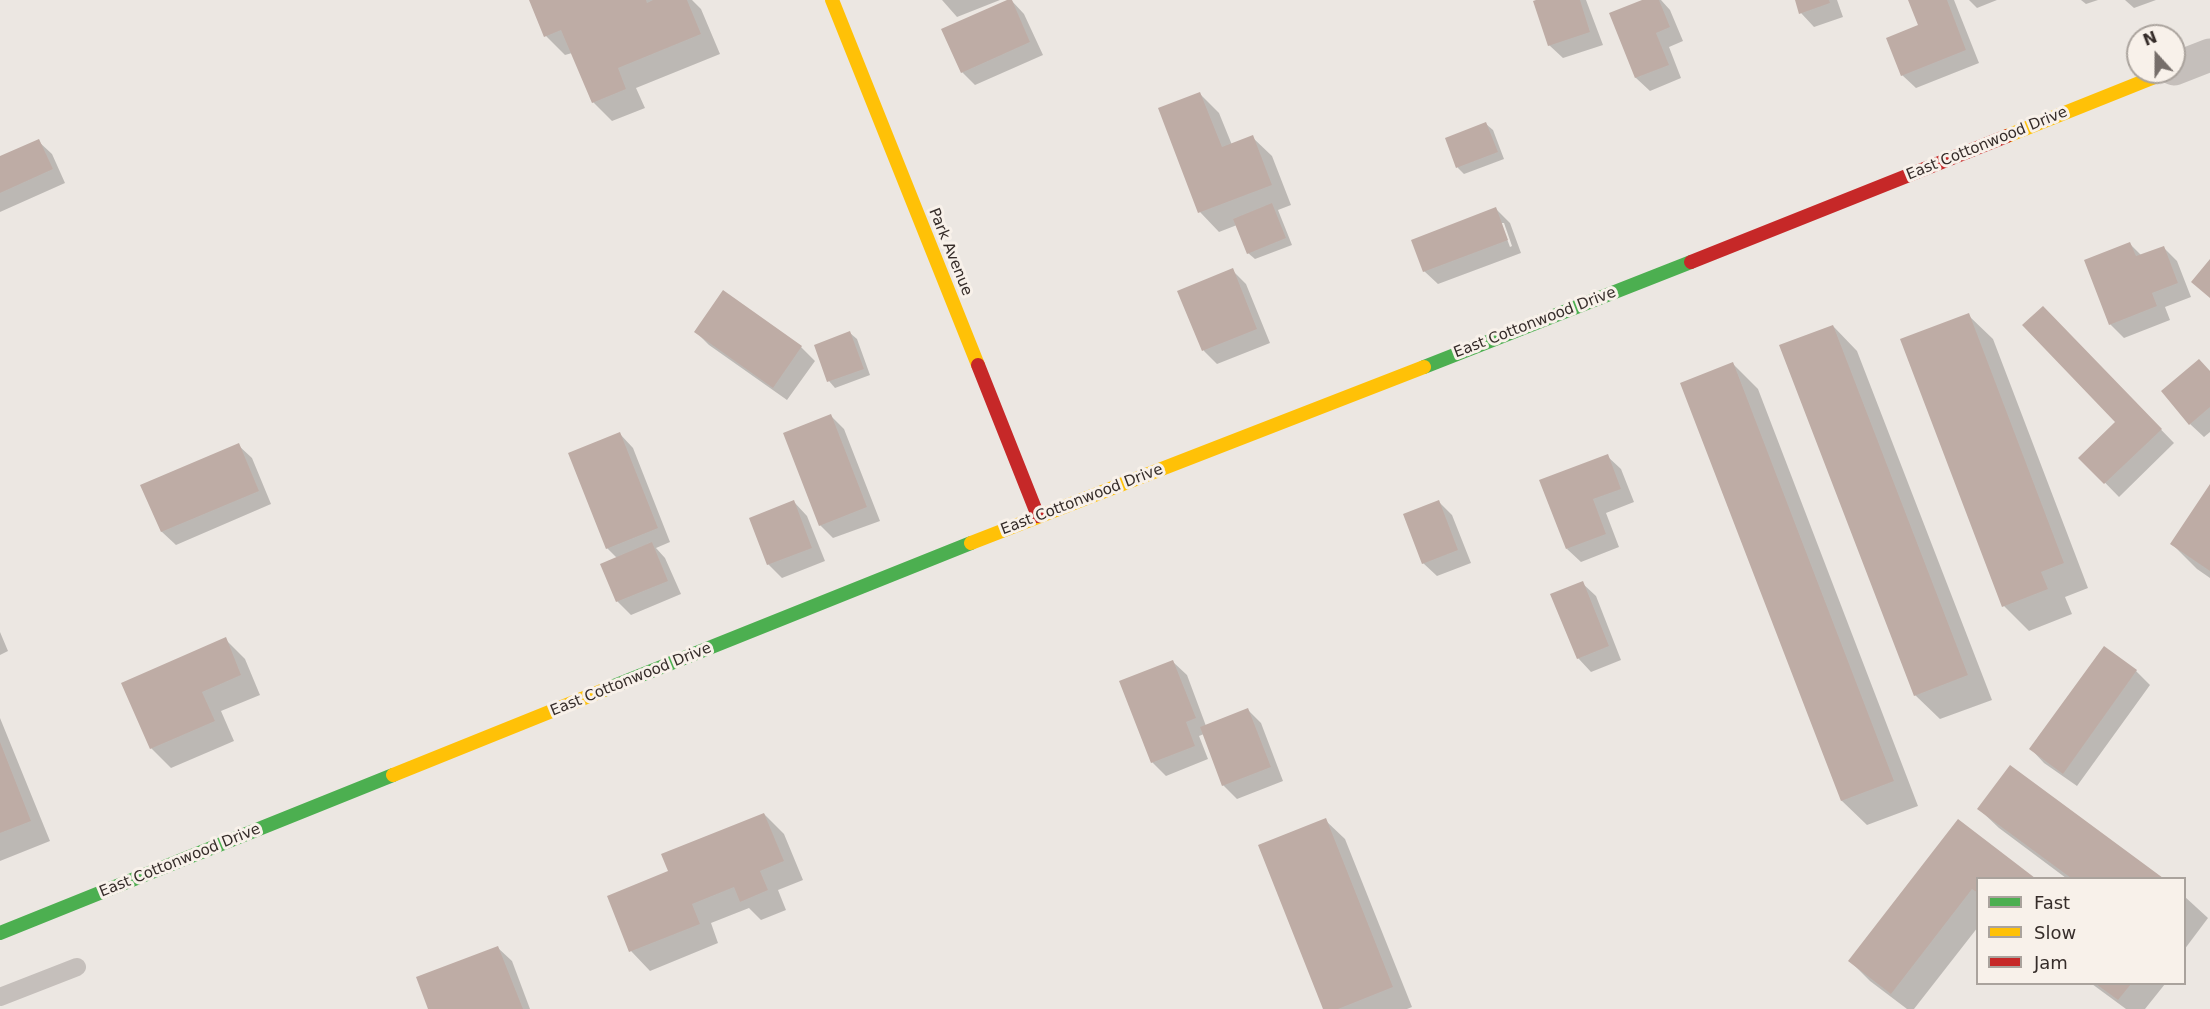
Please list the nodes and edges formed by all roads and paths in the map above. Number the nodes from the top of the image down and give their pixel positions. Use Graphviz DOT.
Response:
graph roads {
  1 [pos="832,0"];
  2 [pos="2210,55"];
  3 [pos="2186,64"];
  4 [pos="2137,84"];
  5 [pos="1038,516"];
  6 [pos="0,933"];
  7 [pos="77,967"];
  8 [pos="0,998"];
  1 -- 5 [label="street, Park Avenue"];
  2 -- 3 [label="street"];
  4 -- 5 [label="street, East Cottonwood Drive"];
  5 -- 6 [label="street, East Cottonwood Drive"];
  7 -- 8 [label="lane"];
}
